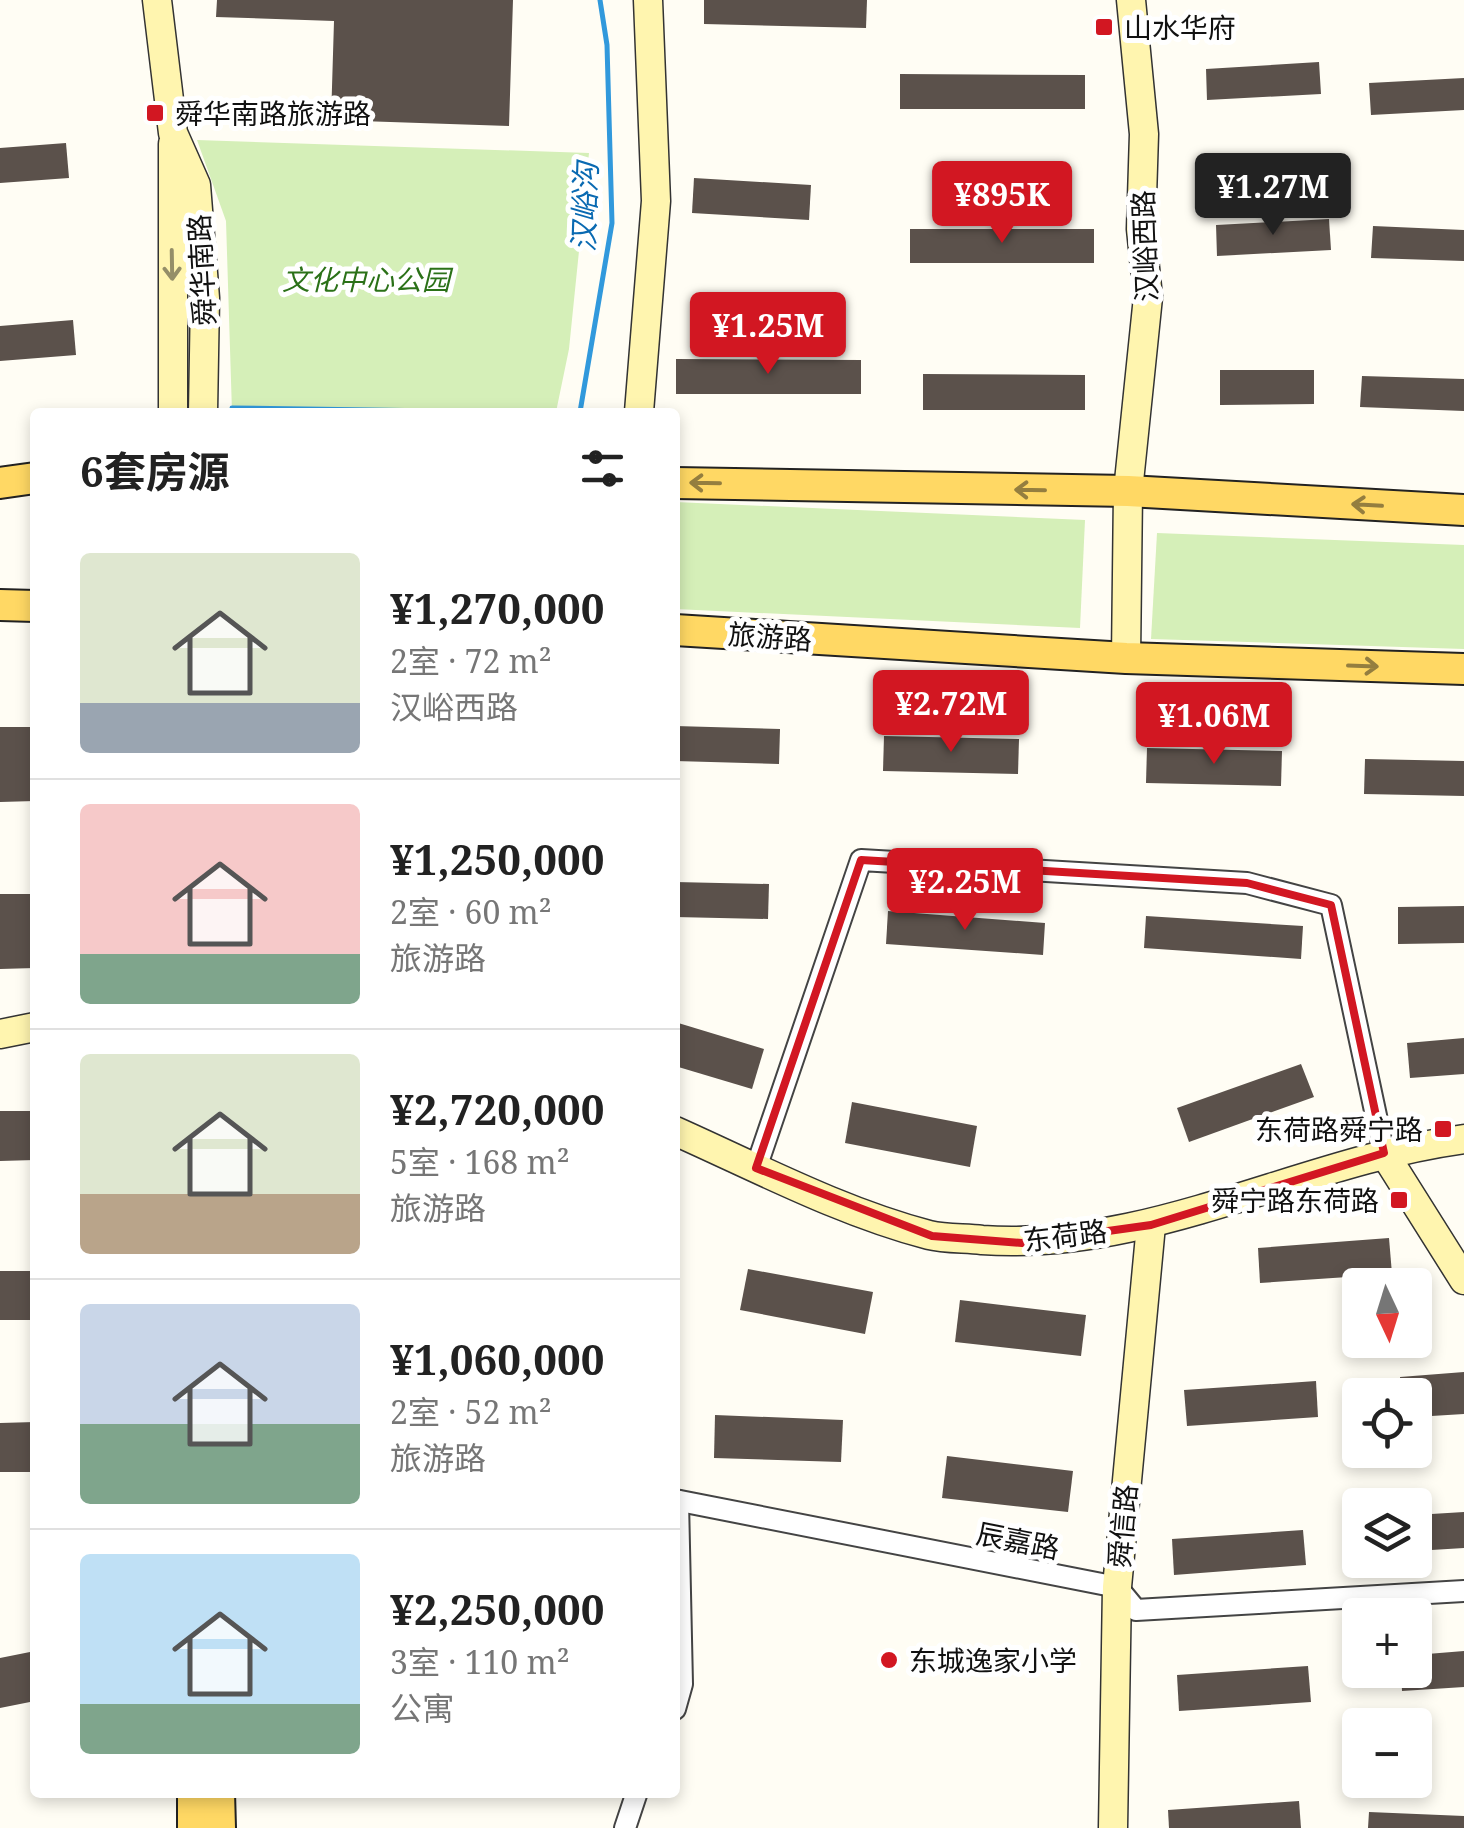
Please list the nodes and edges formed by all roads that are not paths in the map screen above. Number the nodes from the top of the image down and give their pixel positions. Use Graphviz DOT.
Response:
graph roads {
  1 [pos="157,0"];
  2 [pos="648,0"];
  3 [pos="1131,0"];
  4 [pos="174,133"];
  5 [pos="174,408"];
  6 [pos="203,408"];
  7 [pos="639,408"];
  8 [pos="30,479"];
  9 [pos="0,483"];
  10 [pos="680,483"];
  11 [pos="1128,492"];
  12 [pos="1464,510"];
  13 [pos="0,606"];
  14 [pos="30,606"];
  15 [pos="680,630"];
  16 [pos="1126,658"];
  17 [pos="1464,669"];
  18 [pos="30,1028"];
  19 [pos="0,1034"];
  20 [pos="680,1133"];
  21 [pos="1464,1139"];
  22 [pos="1384,1153"];
  23 [pos="756,1168"];
  24 [pos="1152,1225"];
  25 [pos="1464,1280"];
  26 [pos="680,1502"];
  27 [pos="1117,1587"];
  28 [pos="1464,1591"];
  29 [pos="680,1623"];
  30 [pos="680,1691"];
  31 [pos="192,1798"];
  32 [pos="219,1798"];
  33 [pos="635,1798"];
  34 [pos="193,1828"];
  35 [pos="220,1828"];
  36 [pos="625,1828"];
  37 [pos="1114,1828"];
  1 -- 4 [label="street, 舜华南路"];
  2 -- 7 [label="street"];
  3 -- 11 [label="street, 汉峪西路"];
  4 -- 5 [label="street, 舜华南路, one-way"];
  4 -- 6 [label="street, 舜华南路"];
  8 -- 9 [label="main road"];
  11 -- 10 [label="main road, one-way"];
  12 -- 11 [label="main road, one-way"];
  11 -- 16 [label="street, 汉峪西路"];
  13 -- 14 [label="main road"];
  15 -- 16 [label="main road, 旅游路"];
  16 -- 17 [label="main road, 旅游路, one-way"];
  18 -- 19 [label="street"];
  20 -- 23 [label="street, 东荷路"];
  21 -- 22 [label="street, 东荷路"];
  22 -- 23 [label="street"];
  22 -- 24 [label="street, 东荷路"];
  22 -- 25 [label="street"];
  23 -- 24 [label="street, 东荷路"];
  24 -- 27 [label="street, 舜信路"];
  26 -- 27 [label="street, 辰嘉路"];
  27 -- 28 [label="street, 辰嘉路"];
  27 -- 37 [label="street, 舜信路"];
  29 -- 30 [label="street"];
  31 -- 34 [label="main road"];
  32 -- 35 [label="main road"];
  33 -- 36 [label="street"];
}
